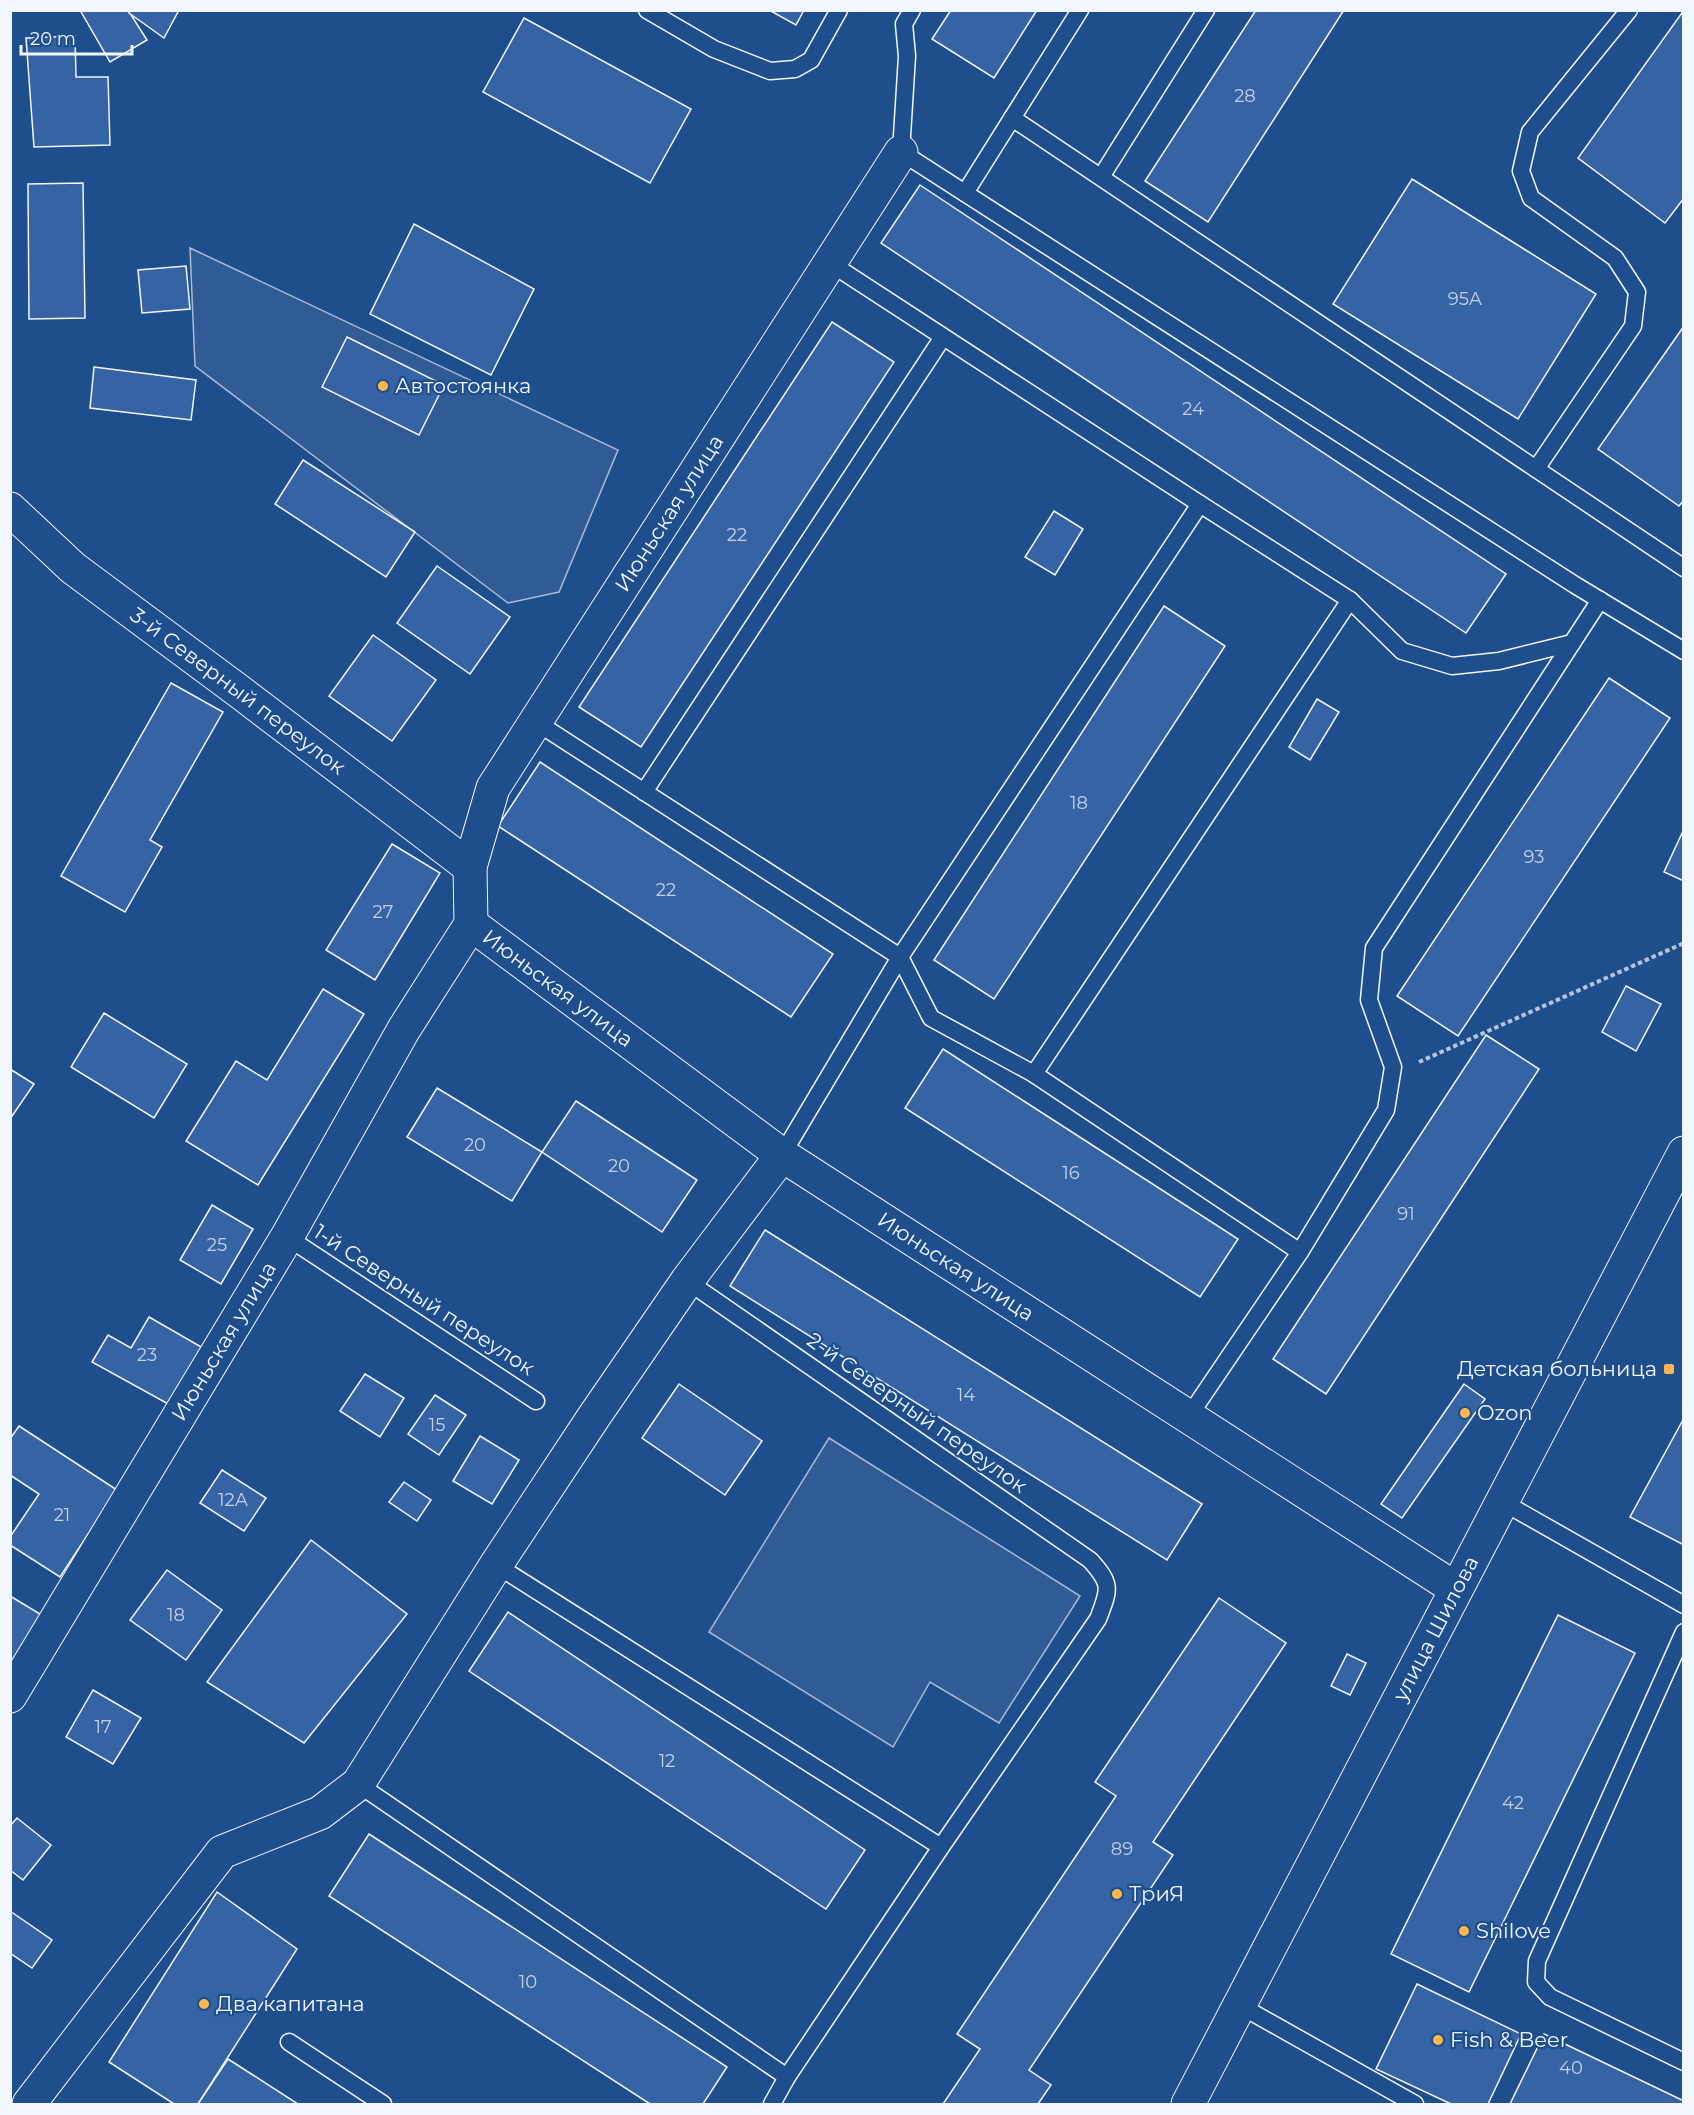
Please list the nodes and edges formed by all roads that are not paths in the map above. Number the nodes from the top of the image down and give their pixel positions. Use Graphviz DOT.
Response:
graph roads {
  1 [pos="647,10"];
  2 [pos="839,10"];
  3 [pos="1080,10"];
  4 [pos="1206,10"];
  5 [pos="1629,10"];
  6 [pos="904,15"];
  7 [pos="1012,118"];
  8 [pos="901,152"];
  9 [pos="1101,177"];
  10 [pos="965,193"];
  11 [pos="830,263"];
  12 [pos="943,337"];
  13 [pos="1536,469"];
  14 [pos="1200,504"];
  15 [pos="10,509"];
  16 [pos="1683,568"];
  17 [pos="1350,600"];
  18 [pos="1600,600"];
  19 [pos="1572,643"];
  20 [pos="1683,651"];
  21 [pos="536,722"];
  22 [pos="644,792"];
  23 [pos="470,867"];
  24 [pos="471,924"];
  25 [pos="900,957"];
  26 [pos="1034,1074"];
  27 [pos="1683,1153"];
  28 [pos="782,1155"];
  29 [pos="287,1237"];
  30 [pos="1300,1252"];
  31 [pos="687,1281"];
  32 [pos="536,1401"];
  33 [pos="1189,1416"];
  34 [pos="1501,1501"];
  35 [pos="496,1565"];
  36 [pos="1456,1589"];
  37 [pos="1683,1605"];
  38 [pos="1683,1632"];
  39 [pos="10,1696"];
  40 [pos="358,1784"];
  41 [pos="941,1847"];
  42 [pos="1239,2005"];
  43 [pos="289,2042"];
  44 [pos="1683,2062"];
  45 [pos="787,2077"];
  46 [pos="10,2100"];
  47 [pos="16,2104"];
  48 [pos="29,2104"];
  49 [pos="383,2104"];
  50 [pos="772,2104"];
  51 [pos="1188,2104"];
  52 [pos="1415,2104"];
  1 -- 2 [label="lane"];
  3 -- 7 [label="lane"];
  4 -- 9 [label="lane"];
  5 -- 13 [label="lane"];
  6 -- 8 [label="lane"];
  7 -- 9 [label="lane"];
  7 -- 10 [label="lane"];
  8 -- 10 [label="lane"];
  8 -- 11 [label="street, Июньская улица"];
  9 -- 13 [label="lane"];
  10 -- 18 [label="lane"];
  11 -- 12 [label="lane"];
  11 -- 21 [label="street, Июньская улица"];
  12 -- 14 [label="lane"];
  12 -- 22 [label="lane"];
  13 -- 16 [label="lane"];
  14 -- 17 [label="lane"];
  14 -- 25 [label="lane"];
  15 -- 23 [label="street, 3-й Северный переулок"];
  17 -- 19 [label="lane"];
  17 -- 26 [label="lane"];
  18 -- 19 [label="lane"];
  18 -- 20 [label="lane"];
  19 -- 30 [label="lane"];
  21 -- 22 [label="lane"];
  21 -- 23 [label="street, Июньская улица"];
  22 -- 25 [label="lane"];
  23 -- 24 [label="street, Июньская улица"];
  24 -- 28 [label="street, Июньская улица"];
  24 -- 29 [label="street, Июньская улица"];
  25 -- 26 [label="lane"];
  25 -- 28 [label="lane"];
  26 -- 30 [label="lane"];
  27 -- 34 [label="street, улица Шилова"];
  28 -- 31 [label="street"];
  28 -- 33 [label="street, Июньская улица"];
  29 -- 32 [label="lane, 1-й Северный переулок"];
  29 -- 39 [label="street, Июньская улица"];
  30 -- 33 [label="lane"];
  31 -- 35 [label="street"];
  31 -- 41 [label="lane, 2-й Северный переулок"];
  33 -- 36 [label="street, Июньская улица"];
  34 -- 36 [label="street, улица Шилова"];
  34 -- 37 [label="lane"];
  35 -- 40 [label="street"];
  35 -- 41 [label="lane"];
  36 -- 42 [label="street, улица Шилова"];
  38 -- 44 [label="lane"];
  40 -- 45 [label="lane"];
  40 -- 48 [label="street"];
  41 -- 45 [label="lane"];
  42 -- 51 [label="street, улица Шилова"];
  42 -- 52 [label="lane"];
  43 -- 49 [label="lane"];
  45 -- 50 [label="lane"];
  46 -- 47 [label="street"];
}
